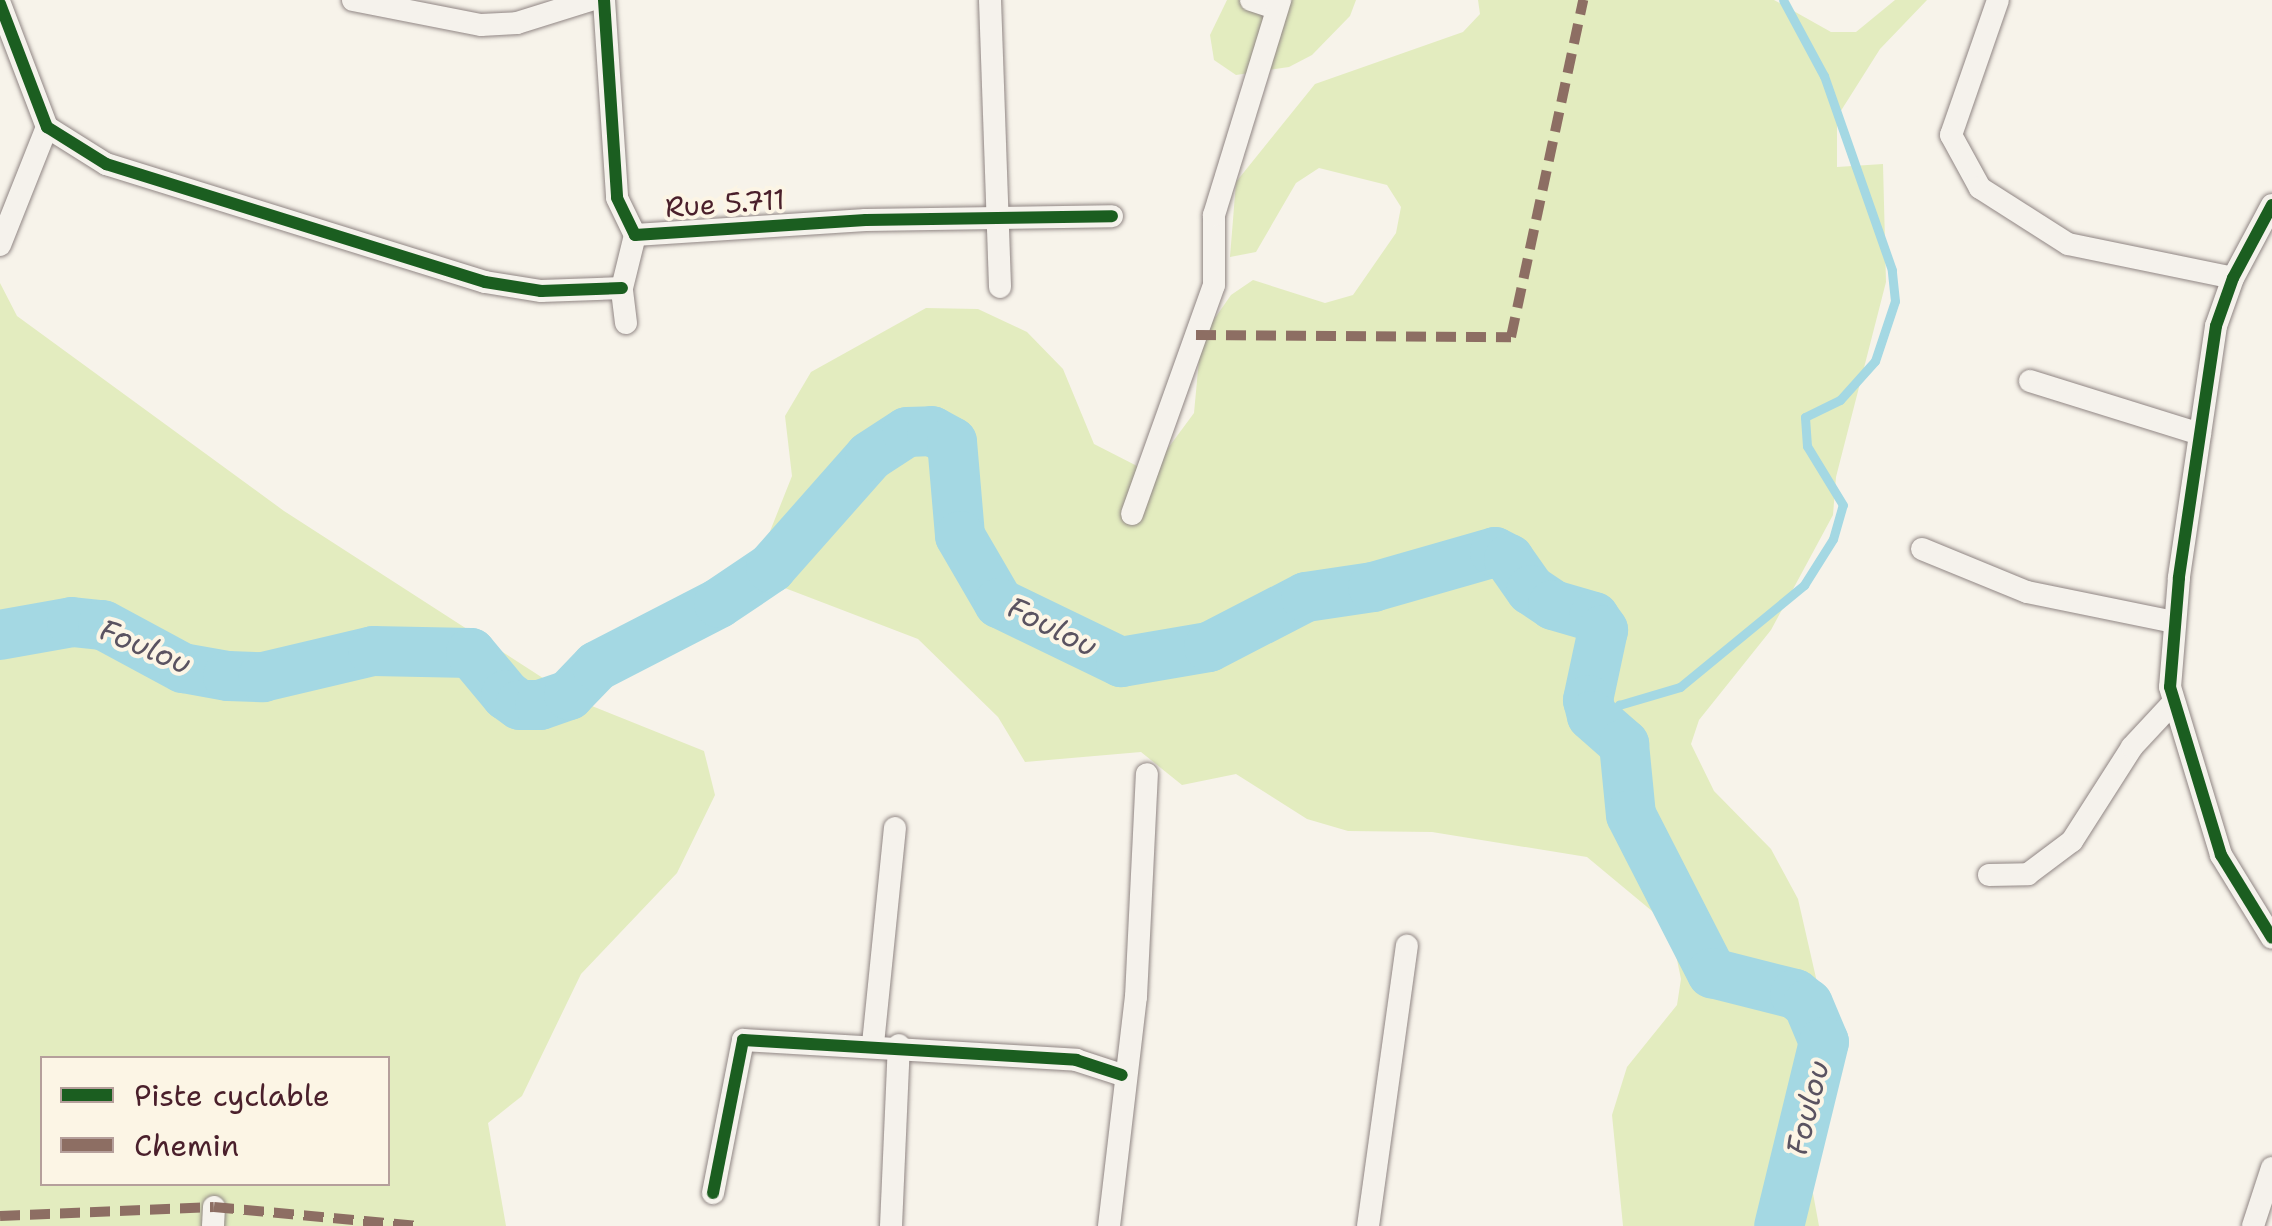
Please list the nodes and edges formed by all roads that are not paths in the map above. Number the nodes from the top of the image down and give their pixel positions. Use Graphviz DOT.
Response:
graph roads {
  1 [pos="353,0"];
  2 [pos="591,0"];
  3 [pos="604,0"];
  4 [pos="990,0"];
  5 [pos="1251,0"];
  6 [pos="1998,0"];
  7 [pos="0,4"];
  8 [pos="1278,4"];
  9 [pos="5,42"];
  10 [pos="47,127"];
  11 [pos="2272,204"];
  12 [pos="998,215"];
  13 [pos="1112,216"];
  14 [pos="635,235"];
  15 [pos="0,245"];
  16 [pos="2233,278"];
  17 [pos="1000,287"];
  18 [pos="622,288"];
  19 [pos="626,323"];
  20 [pos="2030,381"];
  21 [pos="2200,434"];
  22 [pos="1132,514"];
  23 [pos="1922,550"];
  24 [pos="2174,622"];
  25 [pos="2172,704"];
  26 [pos="1147,774"];
  27 [pos="895,828"];
  28 [pos="1988,875"];
  29 [pos="2272,938"];
  30 [pos="1406,946"];
  31 [pos="874,1044"];
  32 [pos="898,1045"];
  33 [pos="1122,1075"];
  34 [pos="2272,1168"];
  35 [pos="713,1194"];
  36 [pos="892,1226"];
  37 [pos="1109,1226"];
  38 [pos="1368,1226"];
  39 [pos="2253,1226"];
  1 -- 2 [label="street"];
  3 -- 14 [label="street, Rue 5.711"];
  4 -- 12 [label="street"];
  5 -- 8 [label="street"];
  6 -- 16 [label="street"];
  7 -- 9 [label="street"];
  8 -- 22 [label="street"];
  9 -- 10 [label="street"];
  10 -- 15 [label="street"];
  10 -- 18 [label="street"];
  11 -- 16 [label="street"];
  12 -- 13 [label="street, Rue 5.711"];
  12 -- 14 [label="street, Rue 5.711"];
  12 -- 17 [label="street"];
  14 -- 18 [label="street"];
  16 -- 21 [label="street"];
  18 -- 19 [label="street"];
  20 -- 21 [label="street"];
  21 -- 24 [label="street"];
  23 -- 24 [label="street"];
  24 -- 25 [label="street"];
  25 -- 28 [label="street"];
  25 -- 29 [label="street"];
  26 -- 33 [label="street"];
  27 -- 31 [label="street"];
  30 -- 38 [label="street"];
  31 -- 32 [label="street"];
  31 -- 35 [label="street"];
  32 -- 33 [label="street"];
  32 -- 36 [label="street"];
  33 -- 37 [label="street"];
  34 -- 39 [label="street"];
}
